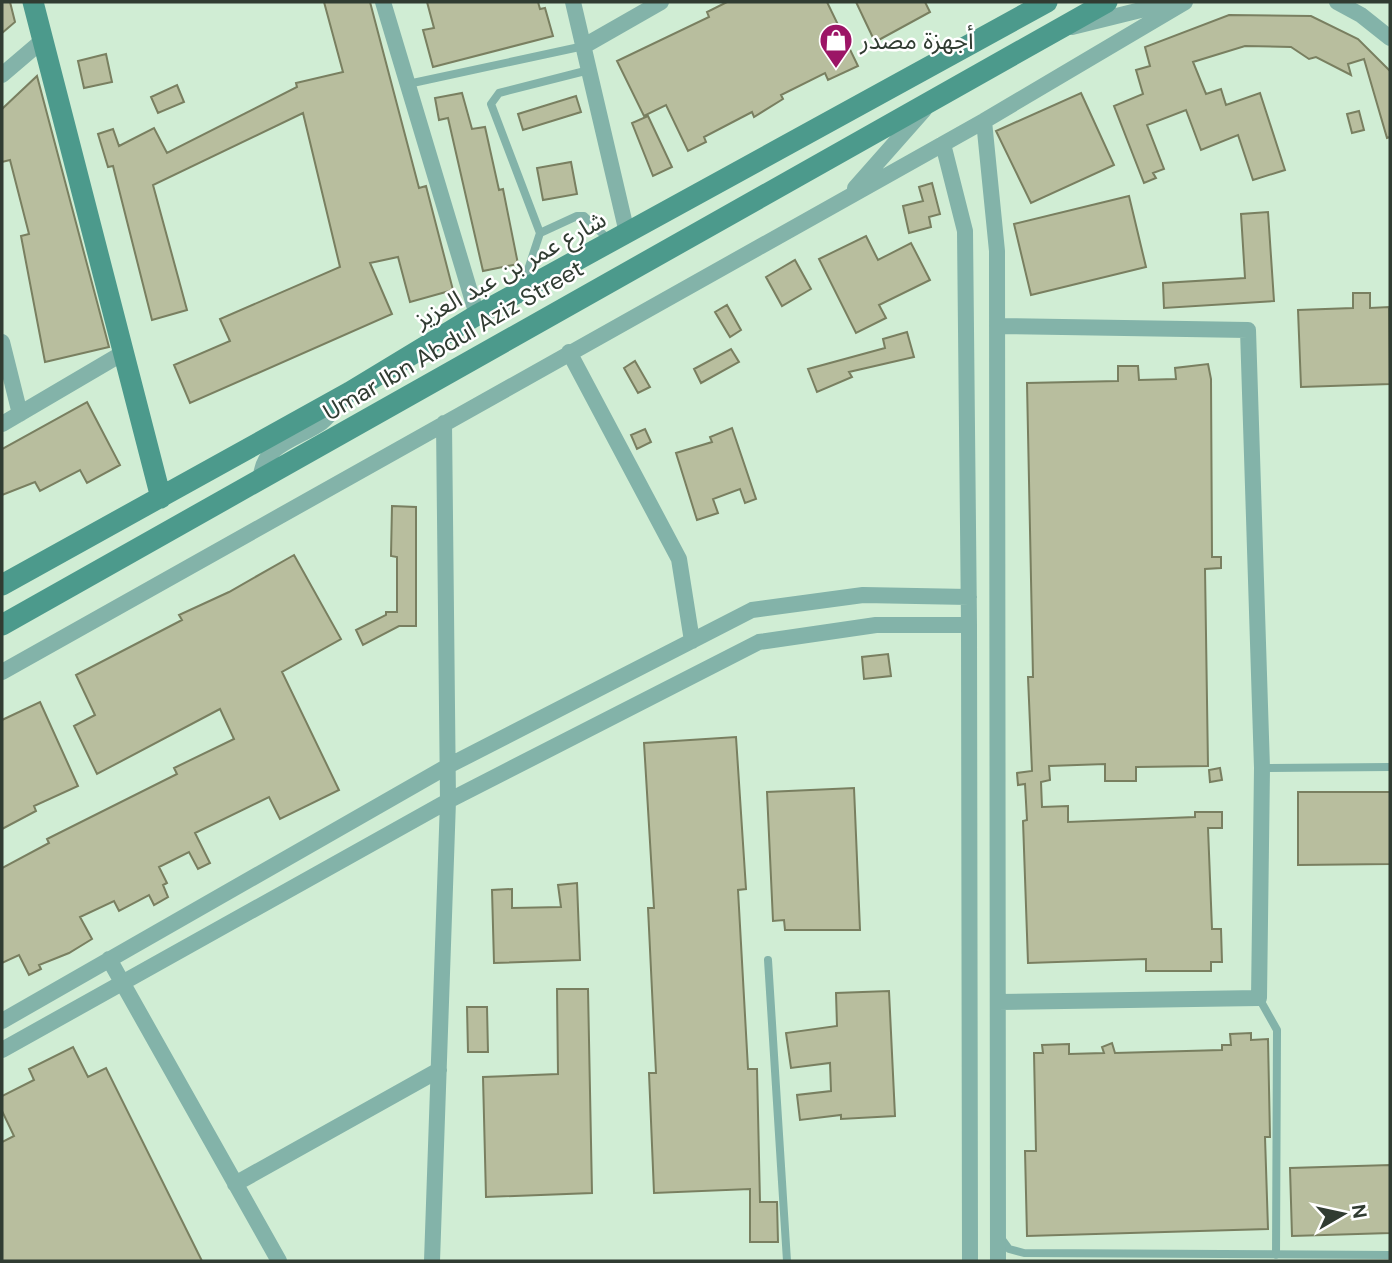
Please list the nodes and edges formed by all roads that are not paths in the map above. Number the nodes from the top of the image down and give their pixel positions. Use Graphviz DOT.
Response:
graph roads {
  1 [pos="33,2"];
  2 [pos="383,2"];
  3 [pos="573,2"];
  4 [pos="661,2"];
  5 [pos="1047,2"];
  6 [pos="1107,2"];
  7 [pos="1173,2"];
  8 [pos="1185,2"];
  9 [pos="1337,2"];
  10 [pos="1053,32"];
  11 [pos="1390,38"];
  12 [pos="43,40"];
  13 [pos="584,46"];
  14 [pos="589,70"];
  15 [pos="2,75"];
  16 [pos="969,80"];
  17 [pos="408,84"];
  18 [pos="931,102"];
  19 [pos="984,121"];
  20 [pos="943,144"];
  21 [pos="849,195"];
  22 [pos="540,233"];
  23 [pos="619,237"];
  24 [pos="521,291"];
  25 [pos="477,315"];
  26 [pos="997,326"];
  27 [pos="2,342"];
  28 [pos="569,352"];
  29 [pos="123,353"];
  30 [pos="349,392"];
  31 [pos="20,414"];
  32 [pos="2,424"];
  33 [pos="444,424"];
  34 [pos="261,479"];
  35 [pos="161,498"];
  36 [pos="2,585"];
  37 [pos="969,597"];
  38 [pos="2,625"];
  39 [pos="970,625"];
  40 [pos="692,641"];
  41 [pos="2,673"];
  42 [pos="448,766"];
  43 [pos="1390,767"];
  44 [pos="1262,768"];
  45 [pos="448,801"];
  46 [pos="109,959"];
  47 [pos="768,960"];
  48 [pos="121,984"];
  49 [pos="1259,998"];
  50 [pos="998,1002"];
  51 [pos="2,1021"];
  52 [pos="2,1050"];
  53 [pos="439,1070"];
  54 [pos="235,1184"];
  55 [pos="998,1226"];
  56 [pos="1276,1255"];
  57 [pos="1390,1255"];
  58 [pos="1104,1258"];
  59 [pos="1162,1258"];
  60 [pos="279,1261"];
  61 [pos="432,1261"];
  62 [pos="787,1261"];
  63 [pos="970,1261"];
  64 [pos="998,1261"];
  1 -- 12 [label="main road"];
  2 -- 17 [label="street"];
  3 -- 13 [label="street"];
  4 -- 13 [label="street"];
  5 -- 16 [label="main road"];
  5 -- 23 [label="main road, شارع عمر بن عبد العزيز"];
  6 -- 10 [label="main road"];
  7 -- 10 [label="street"];
  8 -- 19 [label="street"];
  9 -- 11 [label="street"];
  10 -- 16 [label="main road"];
  12 -- 15 [label="street"];
  12 -- 29 [label="main road"];
  13 -- 14 [label="street"];
  13 -- 17 [label="lane"];
  14 -- 22 [label="lane"];
  14 -- 23 [label="street"];
  16 -- 18 [label="main road"];
  17 -- 25 [label="street"];
  18 -- 21 [label="street"];
  18 -- 34 [label="main road, Umar Ibn Abdul Aziz Street"];
  19 -- 20 [label="street"];
  19 -- 26 [label="street"];
  20 -- 21 [label="street"];
  20 -- 37 [label="street"];
  21 -- 28 [label="street"];
  22 -- 23 [label="lane"];
  22 -- 24 [label="lane"];
  23 -- 24 [label="main road, شارع عمر بن عبد العزيز"];
  24 -- 25 [label="main road, شارع عمر بن عبد العزيز"];
  25 -- 30 [label="main road, شارع عمر بن عبد العزيز"];
  26 -- 44 [label="street"];
  26 -- 50 [label="street"];
  27 -- 31 [label="street"];
  28 -- 33 [label="street"];
  28 -- 40 [label="street"];
  29 -- 31 [label="street"];
  29 -- 35 [label="main road"];
  30 -- 34 [label="street"];
  30 -- 35 [label="main road, شارع عمر بن عبد العزيز"];
  31 -- 32 [label="street"];
  33 -- 41 [label="street"];
  33 -- 42 [label="street"];
  34 -- 38 [label="main road, Umar Ibn Abdul Aziz Street"];
  35 -- 36 [label="main road, شارع عمر بن عبد العزيز"];
  37 -- 39 [label="street"];
  37 -- 40 [label="street"];
  39 -- 45 [label="street"];
  39 -- 63 [label="street"];
  40 -- 42 [label="street"];
  42 -- 45 [label="street"];
  42 -- 46 [label="street"];
  43 -- 44 [label="lane"];
  44 -- 49 [label="street"];
  45 -- 48 [label="street"];
  45 -- 53 [label="street"];
  46 -- 48 [label="street"];
  46 -- 51 [label="street"];
  47 -- 62 [label="lane"];
  48 -- 52 [label="street"];
  48 -- 54 [label="street"];
  49 -- 50 [label="street"];
  49 -- 56 [label="lane"];
  50 -- 55 [label="street"];
  53 -- 54 [label="street"];
  53 -- 61 [label="street"];
  54 -- 60 [label="street"];
  55 -- 58 [label="lane"];
  55 -- 64 [label="street"];
  56 -- 57 [label="lane"];
  56 -- 59 [label="lane"];
  58 -- 59 [label="lane"];
}
